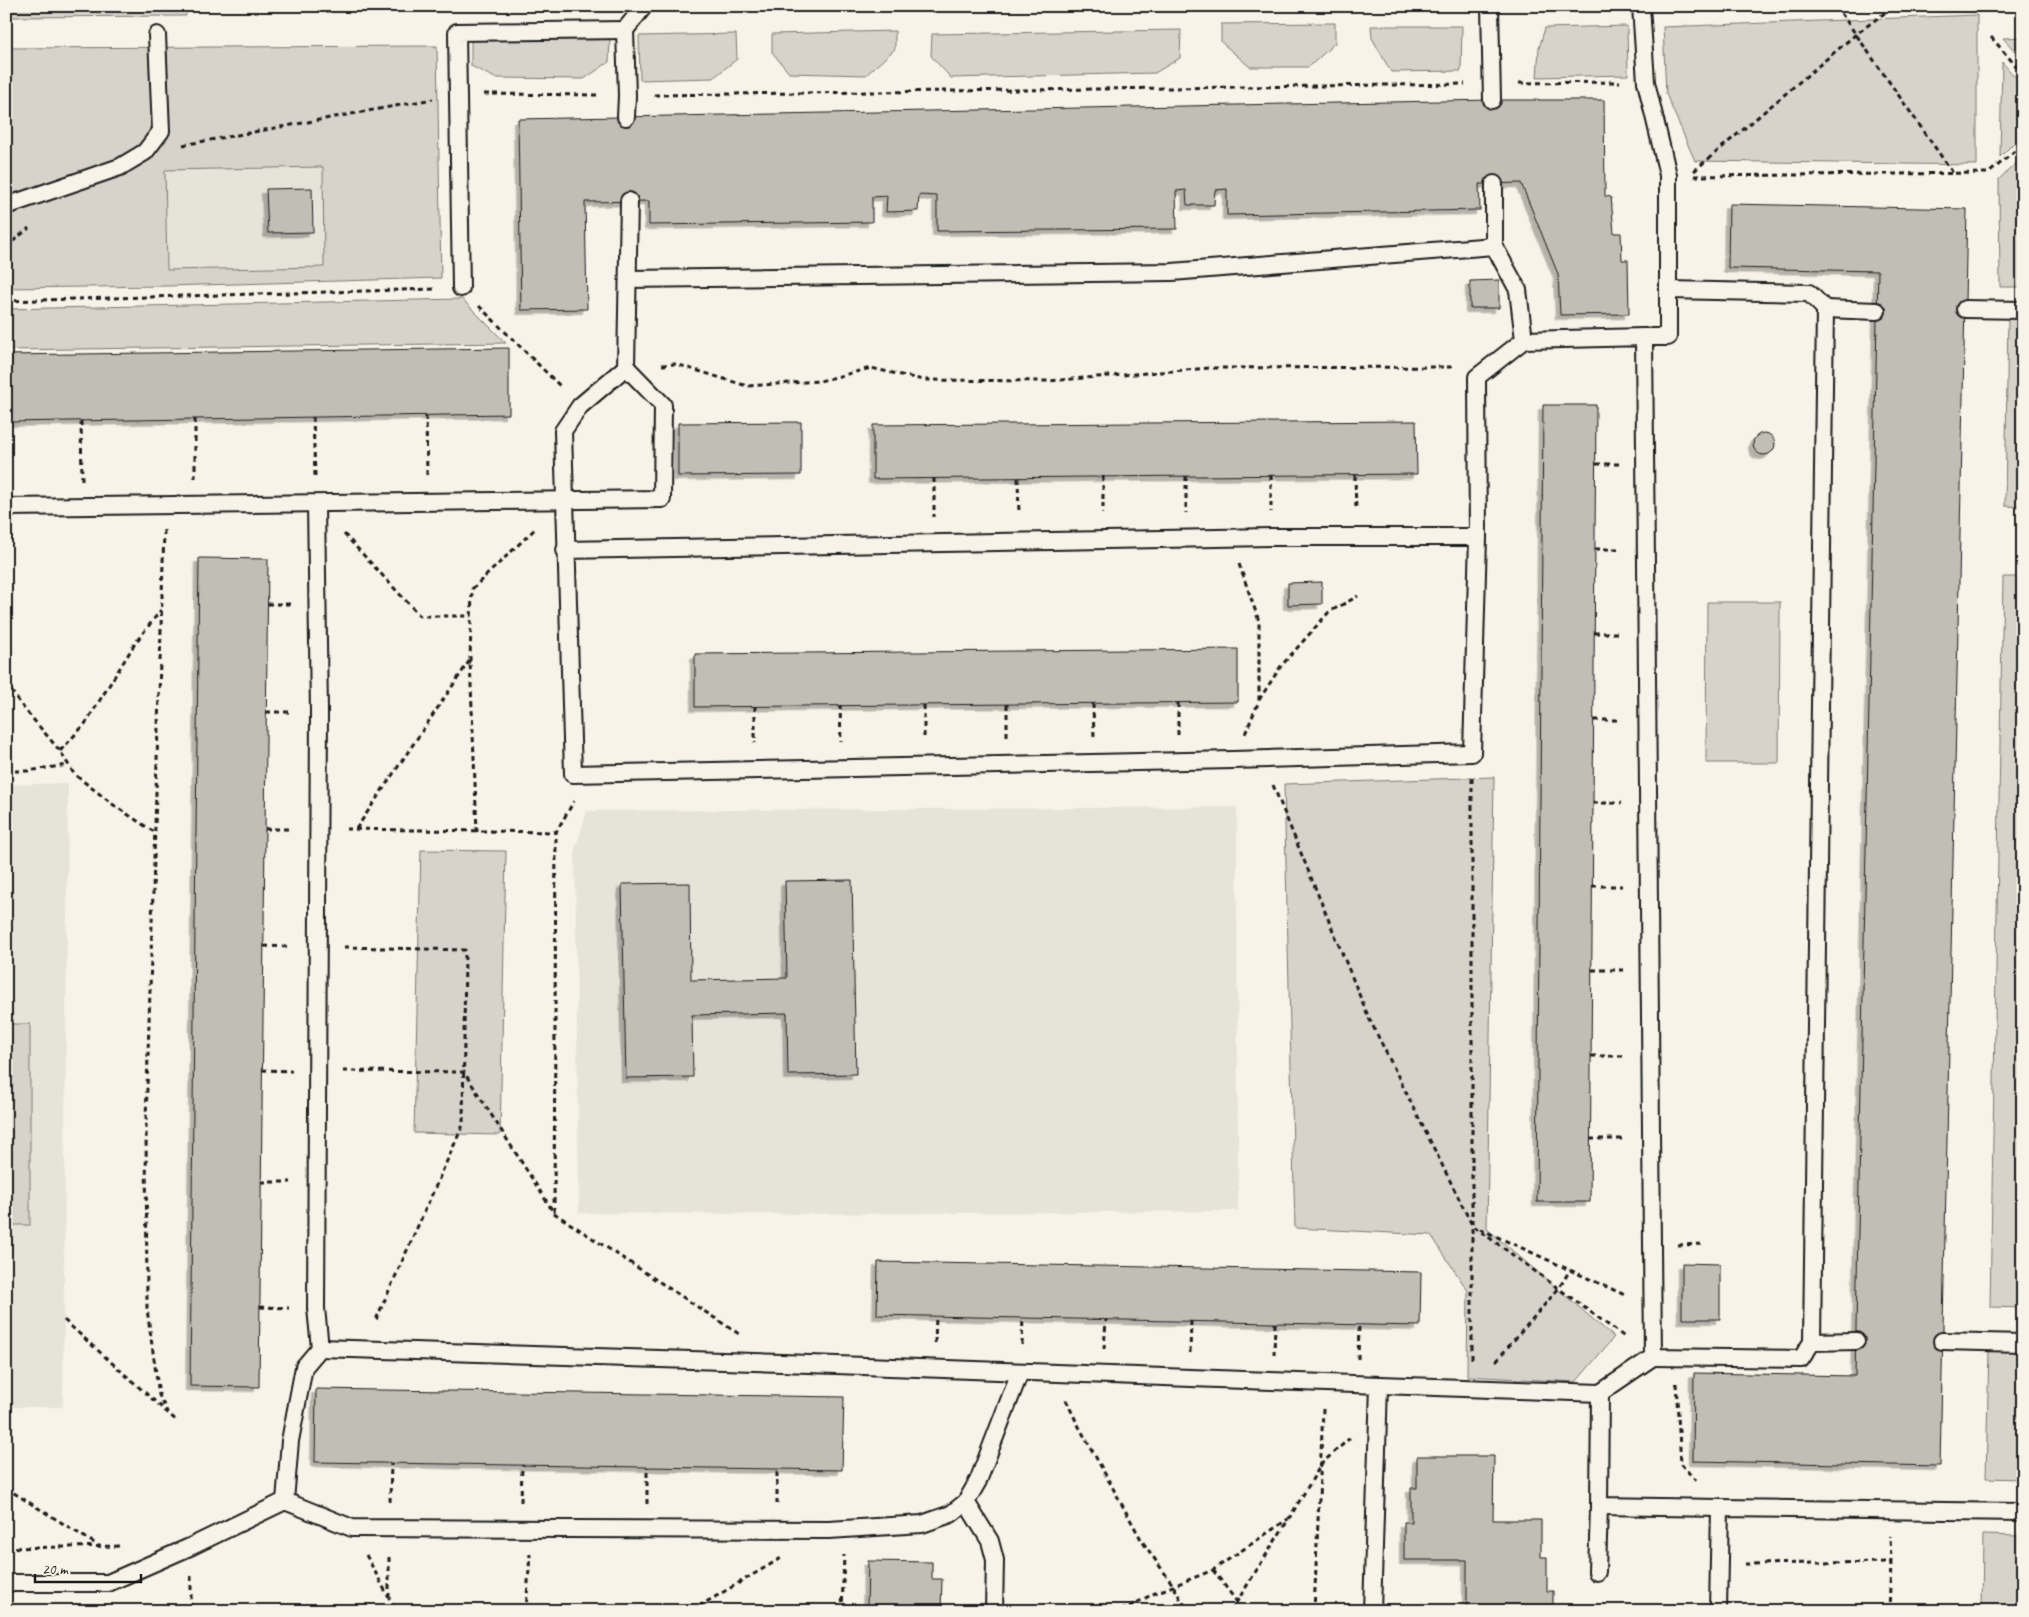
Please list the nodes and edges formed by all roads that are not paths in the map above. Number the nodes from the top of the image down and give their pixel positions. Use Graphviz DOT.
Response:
graph roads {
  1 [pos="644,6"];
  2 [pos="1490,6"];
  3 [pos="1641,6"];
  4 [pos="625,30"];
  5 [pos="157,36"];
  6 [pos="1491,92"];
  7 [pos="626,117"];
  8 [pos="1494,184"];
  9 [pos="629,201"];
  10 [pos="6,206"];
  11 [pos="1494,246"];
  12 [pos="628,279"];
  13 [pos="461,288"];
  14 [pos="1668,290"];
  15 [pos="1825,309"];
  16 [pos="1965,309"];
  17 [pos="2023,310"];
  18 [pos="1878,311"];
  19 [pos="1644,337"];
  20 [pos="1524,340"];
  21 [pos="626,367"];
  22 [pos="564,501"];
  23 [pos="316,504"];
  24 [pos="6,507"];
  25 [pos="1478,537"];
  26 [pos="565,550"];
  27 [pos="1856,1341"];
  28 [pos="1942,1341"];
  29 [pos="1812,1342"];
  30 [pos="2023,1343"];
  31 [pos="320,1348"];
  32 [pos="1653,1357"];
  33 [pos="1020,1372"];
  34 [pos="1379,1385"];
  35 [pos="1600,1393"];
  36 [pos="285,1501"];
  37 [pos="966,1502"];
  38 [pos="1599,1506"];
  39 [pos="1720,1508"];
  40 [pos="2023,1512"];
  41 [pos="1597,1572"];
  42 [pos="6,1584"];
  43 [pos="994,1611"];
  44 [pos="1372,1611"];
  45 [pos="1718,1611"];
  1 -- 4 [label="lane"];
  2 -- 6 [label="lane"];
  3 -- 14 [label="lane"];
  4 -- 7 [label="lane"];
  4 -- 13 [label="lane"];
  5 -- 10 [label="lane"];
  8 -- 11 [label="lane"];
  9 -- 12 [label="lane"];
  11 -- 12 [label="lane"];
  11 -- 20 [label="lane"];
  12 -- 21 [label="lane"];
  14 -- 15 [label="lane"];
  14 -- 19 [label="lane"];
  15 -- 18 [label="lane"];
  15 -- 29 [label="lane"];
  16 -- 17 [label="lane"];
  19 -- 20 [label="lane"];
  19 -- 32 [label="lane"];
  20 -- 25 [label="lane"];
  21 -- 22 [label="lane"];
  21 -- 22 [label="lane"];
  22 -- 23 [label="lane"];
  22 -- 26 [label="lane"];
  23 -- 24 [label="lane"];
  23 -- 31 [label="lane"];
  25 -- 26 [label="lane"];
  25 -- 26 [label="lane"];
  27 -- 29 [label="lane"];
  28 -- 30 [label="lane"];
  29 -- 32 [label="lane"];
  31 -- 33 [label="lane"];
  31 -- 36 [label="lane"];
  32 -- 35 [label="lane"];
  33 -- 34 [label="lane"];
  33 -- 37 [label="lane"];
  34 -- 35 [label="lane"];
  34 -- 44 [label="lane"];
  35 -- 38 [label="lane"];
  36 -- 37 [label="lane"];
  36 -- 42 [label="lane"];
  37 -- 43 [label="lane"];
  38 -- 39 [label="lane"];
  38 -- 41 [label="lane"];
  39 -- 40 [label="lane"];
  39 -- 45 [label="lane"];
}
